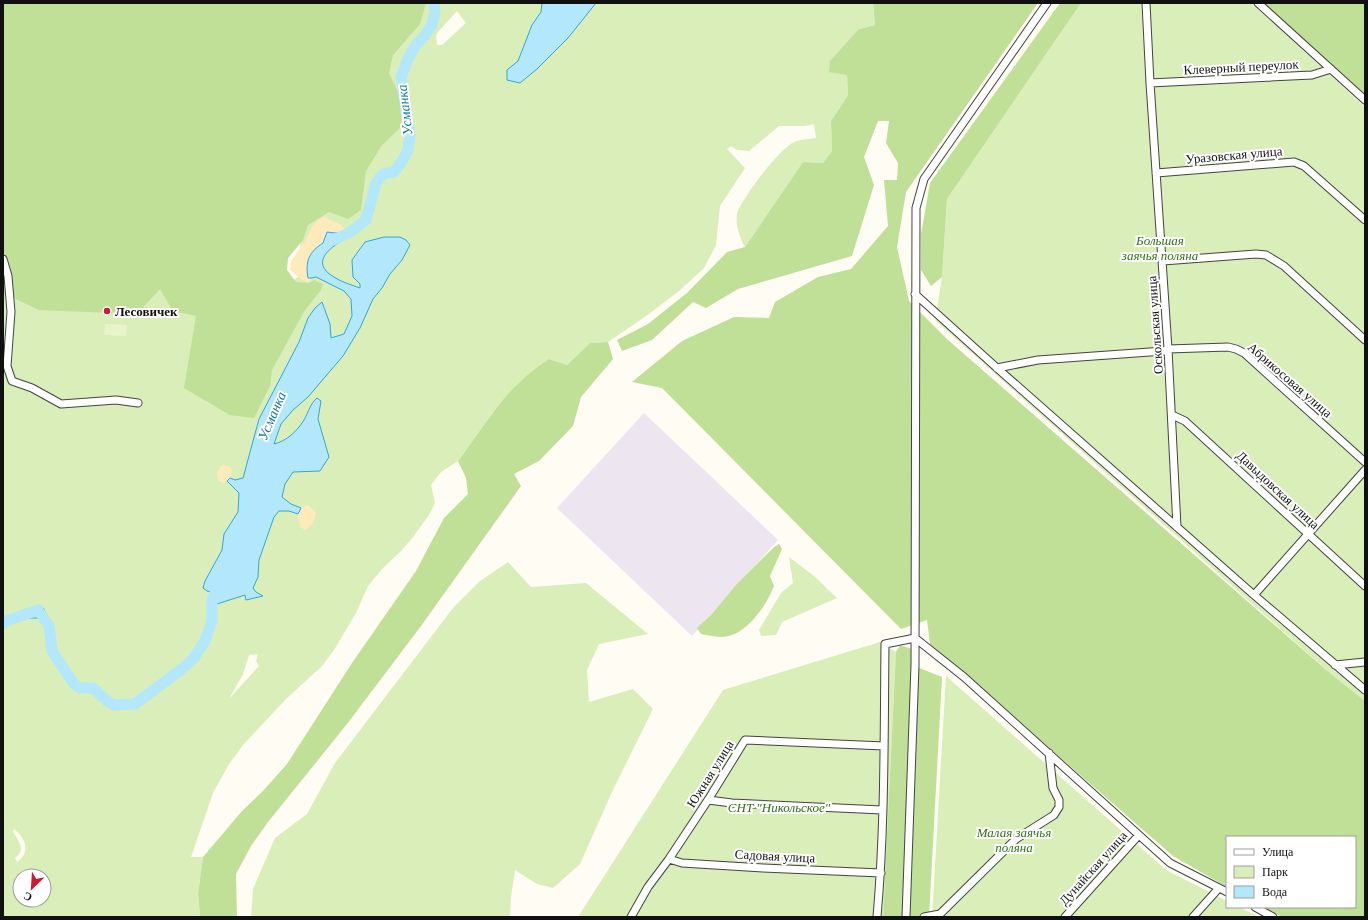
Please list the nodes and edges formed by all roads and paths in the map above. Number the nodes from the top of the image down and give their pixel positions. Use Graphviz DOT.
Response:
graph roads {
  1 [pos="1047,3"];
  2 [pos="1146,3"];
  3 [pos="1258,3"];
  4 [pos="1331,69"];
  5 [pos="1150,83"];
  6 [pos="1365,100"];
  7 [pos="1156,173"];
  8 [pos="1365,220"];
  9 [pos="3,259"];
  10 [pos="1163,261"];
  11 [pos="915,294"];
  12 [pos="1365,340"];
  13 [pos="1168,349"];
  14 [pos="997,368"];
  15 [pos="138,403"];
  16 [pos="1172,415"];
  17 [pos="1365,462"];
  18 [pos="1365,470"];
  19 [pos="1177,527"];
  20 [pos="1307,534"];
  21 [pos="1365,586"];
  22 [pos="1254,595"];
  23 [pos="916,638"];
  24 [pos="1365,662"];
  25 [pos="1335,665"];
  26 [pos="1365,690"];
  27 [pos="884,746"];
  28 [pos="1049,753"];
  29 [pos="708,800"];
  30 [pos="882,810"];
  31 [pos="1138,836"];
  32 [pos="669,859"];
  33 [pos="881,873"];
  34 [pos="1219,888"];
  35 [pos="1226,892"];
  36 [pos="1257,908"];
  37 [pos="631,917"];
  38 [pos="877,917"];
  39 [pos="906,917"];
  40 [pos="924,917"];
  41 [pos="1065,917"];
  42 [pos="1193,917"];
  43 [pos="1273,917"];
  1 -- 11 [label="street"];
  2 -- 5 [label="street, Оскольская улица"];
  3 -- 4 [label="street"];
  4 -- 5 [label="street, Клеверный переулок"];
  4 -- 6 [label="street"];
  5 -- 7 [label="street, Оскольская улица"];
  7 -- 8 [label="street, Уразовская улица"];
  7 -- 10 [label="street, Оскольская улица"];
  9 -- 15 [label="street"];
  10 -- 12 [label="street"];
  10 -- 13 [label="street, Оскольская улица"];
  11 -- 14 [label="street"];
  11 -- 23 [label="street"];
  13 -- 14 [label="street, Абрикосовая улица"];
  13 -- 16 [label="street, Оскольская улица"];
  13 -- 17 [label="street, Абрикосовая улица"];
  14 -- 19 [label="street"];
  16 -- 19 [label="street, Оскольская улица"];
  16 -- 20 [label="street, Давыдовская улица"];
  18 -- 20 [label="street"];
  19 -- 22 [label="street"];
  20 -- 21 [label="street, Давыдовская улица"];
  20 -- 22 [label="street"];
  22 -- 25 [label="street"];
  23 -- 27 [label="street"];
  23 -- 28 [label="street"];
  23 -- 39 [label="street"];
  24 -- 25 [label="street"];
  25 -- 26 [label="street"];
  27 -- 29 [label="street, Южная улица"];
  27 -- 30 [label="street"];
  28 -- 31 [label="street"];
  28 -- 40 [label="street"];
  29 -- 30 [label="street"];
  29 -- 32 [label="street, Южная улица"];
  30 -- 33 [label="street"];
  31 -- 34 [label="street"];
  31 -- 41 [label="street, Дунайская улица"];
  32 -- 33 [label="street, Садовая улица"];
  32 -- 37 [label="street, Южная улица"];
  33 -- 38 [label="street"];
  34 -- 35 [label="street"];
  34 -- 42 [label="street"];
  36 -- 43 [label="street"];
}
